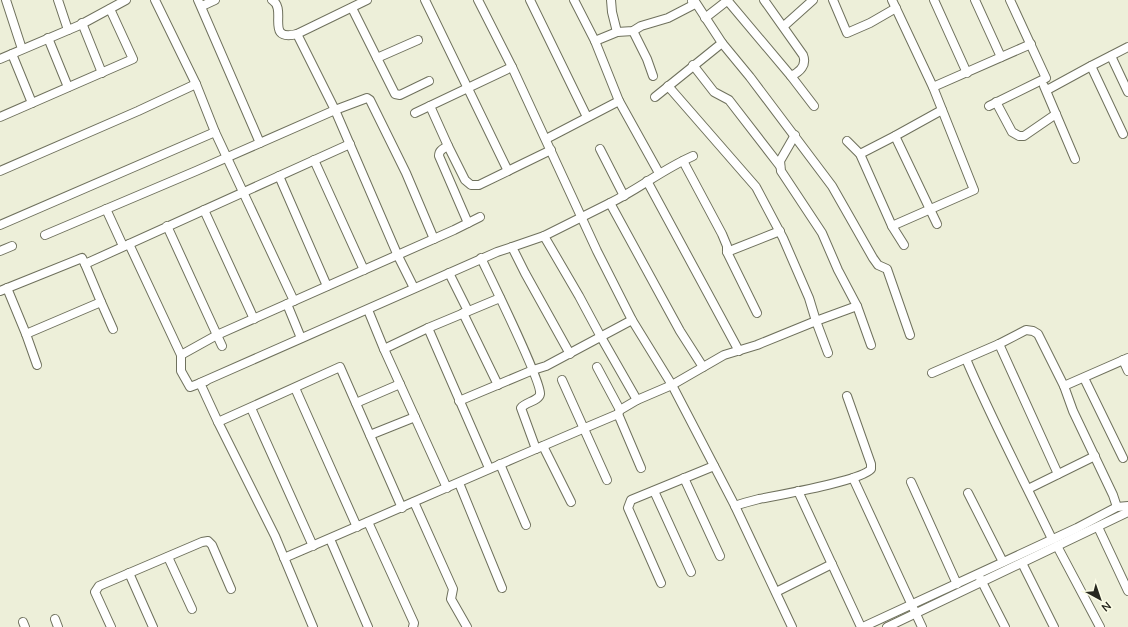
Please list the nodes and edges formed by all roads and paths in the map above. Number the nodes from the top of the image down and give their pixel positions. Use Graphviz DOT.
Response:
graph roads {
  1 [pos="6,0"];
  2 [pos="58,0"];
  3 [pos="126,0"];
  4 [pos="155,0"];
  5 [pos="215,0"];
  6 [pos="272,0"];
  7 [pos="367,0"];
  8 [pos="425,0"];
  9 [pos="478,0"];
  10 [pos="530,0"];
  11 [pos="574,0"];
  12 [pos="611,0"];
  13 [pos="727,0"];
  14 [pos="764,0"];
  15 [pos="813,0"];
  16 [pos="833,0"];
  17 [pos="892,0"];
  18 [pos="934,0"];
  19 [pos="975,0"];
  20 [pos="1010,0"];
  21 [pos="693,1"];
  22 [pos="200,3"];
  23 [pos="352,8"];
  24 [pos="896,8"];
  25 [pos="110,9"];
  26 [pos="705,18"];
  27 [pos="82,24"];
  28 [pos="784,26"];
  29 [pos="68,30"];
  30 [pos="633,31"];
  31 [pos="617,32"];
  32 [pos="297,34"];
  33 [pos="48,38"];
  34 [pos="418,40"];
  35 [pos="595,41"];
  36 [pos="722,43"];
  37 [pos="1031,44"];
  38 [pos="1128,47"];
  39 [pos="22,49"];
  40 [pos="12,54"];
  41 [pos="1111,56"];
  42 [pos="1001,57"];
  43 [pos="378,58"];
  44 [pos="0,59"];
  45 [pos="693,65"];
  46 [pos="1091,66"];
  47 [pos="512,67"];
  48 [pos="102,72"];
  49 [pos="967,72"];
  50 [pos="653,76"];
  51 [pos="791,76"];
  52 [pos="1041,80"];
  53 [pos="428,81"];
  54 [pos="196,84"];
  55 [pos="668,86"];
  56 [pos="68,87"];
  57 [pos="932,87"];
  58 [pos="467,88"];
  59 [pos="1047,90"];
  60 [pos="1128,92"];
  61 [pos="655,97"];
  62 [pos="620,100"];
  63 [pos="32,103"];
  64 [pos="430,106"];
  65 [pos="814,106"];
  66 [pos="335,110"];
  67 [pos="942,110"];
  68 [pos="415,112"];
  69 [pos="1056,114"];
  70 [pos="0,117"];
  71 [pos="588,117"];
  72 [pos="215,132"];
  73 [pos="1123,134"];
  74 [pos="795,135"];
  75 [pos="895,136"];
  76 [pos="546,139"];
  77 [pos="848,141"];
  78 [pos="260,143"];
  79 [pos="350,144"];
  80 [pos="448,146"];
  81 [pos="551,150"];
  82 [pos="600,150"];
  83 [pos="860,154"];
  84 [pos="693,156"];
  85 [pos="228,157"];
  86 [pos="1075,159"];
  87 [pos="314,160"];
  88 [pos="683,161"];
  89 [pos="780,166"];
  90 [pos="0,171"];
  91 [pos="508,171"];
  92 [pos="659,173"];
  93 [pos="279,176"];
  94 [pos="647,181"];
  95 [pos="244,192"];
  96 [pos="624,196"];
  97 [pos="610,203"];
  98 [pos="106,209"];
  99 [pos="204,210"];
  100 [pos="930,210"];
  101 [pos="480,217"];
  102 [pos="581,218"];
  103 [pos="468,223"];
  104 [pos="937,224"];
  105 [pos="0,225"];
  106 [pos="167,226"];
  107 [pos="892,226"];
  108 [pos="780,231"];
  109 [pos="45,235"];
  110 [pos="544,236"];
  111 [pos="434,239"];
  112 [pos="126,245"];
  113 [pos="904,245"];
  114 [pos="12,246"];
  115 [pos="512,247"];
  116 [pos="0,251"];
  117 [pos="727,252"];
  118 [pos="398,256"];
  119 [pos="481,258"];
  120 [pos="85,264"];
  121 [pos="364,270"];
  122 [pos="449,273"];
  123 [pos="327,286"];
  124 [pos="414,288"];
  125 [pos="4,290"];
  126 [pos="500,298"];
  127 [pos="101,302"];
  128 [pos="290,303"];
  129 [pos="857,306"];
  130 [pos="368,310"];
  131 [pos="466,312"];
  132 [pos="757,313"];
  133 [pos="254,319"];
  134 [pos="632,320"];
  135 [pos="816,321"];
  136 [pos="428,328"];
  137 [pos="114,329"];
  138 [pos="26,334"];
  139 [pos="217,335"];
  140 [pos="910,335"];
  141 [pos="601,337"];
  142 [pos="301,338"];
  143 [pos="999,344"];
  144 [pos="871,345"];
  145 [pos="222,346"];
  146 [pos="384,349"];
  147 [pos="739,351"];
  148 [pos="828,353"];
  149 [pos="570,354"];
  150 [pos="181,355"];
  151 [pos="966,359"];
  152 [pos="1125,359"];
  153 [pos="37,364"];
  154 [pos="597,367"];
  155 [pos="703,367"];
  156 [pos="533,370"];
  157 [pos="1128,371"];
  158 [pos="932,373"];
  159 [pos="1084,378"];
  160 [pos="562,380"];
  161 [pos="206,381"];
  162 [pos="400,384"];
  163 [pos="498,384"];
  164 [pos="672,385"];
  165 [pos="1064,386"];
  166 [pos="295,388"];
  167 [pos="847,396"];
  168 [pos="638,400"];
  169 [pos="460,401"];
  170 [pos="356,403"];
  171 [pos="251,408"];
  172 [pos="619,412"];
  173 [pos="414,417"];
  174 [pos="218,422"];
  175 [pos="584,428"];
  176 [pos="370,435"];
  177 [pos="540,447"];
  178 [pos="1095,456"];
  179 [pos="1123,458"];
  180 [pos="500,464"];
  181 [pos="714,466"];
  182 [pos="489,468"];
  183 [pos="641,468"];
  184 [pos="1058,474"];
  185 [pos="684,478"];
  186 [pos="853,478"];
  187 [pos="607,480"];
  188 [pos="911,482"];
  189 [pos="459,483"];
  190 [pos="447,488"];
  191 [pos="1028,489"];
  192 [pos="654,491"];
  193 [pos="798,491"];
  194 [pos="968,493"];
  195 [pos="414,502"];
  196 [pos="571,502"];
  197 [pos="735,506"];
  198 [pos="1117,507"];
  199 [pos="402,508"];
  200 [pos="1128,508"];
  201 [pos="368,522"];
  202 [pos="526,525"];
  203 [pos="357,527"];
  204 [pos="1098,527"];
  205 [pos="330,539"];
  206 [pos="1055,543"];
  207 [pos="313,546"];
  208 [pos="720,556"];
  209 [pos="168,557"];
  210 [pos="284,558"];
  211 [pos="1003,562"];
  212 [pos="1022,563"];
  213 [pos="832,564"];
  214 [pos="691,572"];
  215 [pos="129,574"];
  216 [pos="978,574"];
  217 [pos="982,582"];
  218 [pos="660,583"];
  219 [pos="957,584"];
  220 [pos="502,588"];
  221 [pos="231,589"];
  222 [pos="1128,591"];
  223 [pos="776,592"];
  224 [pos="912,605"];
  225 [pos="192,608"];
  226 [pos="916,614"];
  227 [pos="111,627"];
  228 [pos="153,627"];
  229 [pos="313,627"];
  230 [pos="368,627"];
  231 [pos="413,627"];
  232 [pos="467,627"];
  233 [pos="792,627"];
  234 [pos="862,627"];
  235 [pos="887,627"];
  236 [pos="922,627"];
  237 [pos="1005,627"];
  238 [pos="1054,627"];
  239 [pos="1100,627"];
  1 -- 39 [label="street"];
  2 -- 29 [label="street"];
  3 -- 25 [label="street"];
  4 -- 54 [label="street"];
  5 -- 22 [label="street"];
  6 -- 32 [label="street"];
  7 -- 23 [label="street"];
  8 -- 58 [label="street"];
  9 -- 47 [label="street"];
  10 -- 71 [label="street"];
  11 -- 35 [label="street"];
  12 -- 31 [label="street"];
  13 -- 26 [label="street"];
  13 -- 51 [label="street"];
  14 -- 28 [label="street"];
  15 -- 28 [label="street"];
  16 -- 24 [label="street"];
  17 -- 24 [label="street"];
  18 -- 49 [label="street"];
  19 -- 42 [label="street"];
  20 -- 37 [label="street"];
  21 -- 26 [label="street"];
  21 -- 30 [label="street"];
  22 -- 78 [label="street"];
  23 -- 32 [label="street"];
  23 -- 43 [label="street"];
  24 -- 57 [label="street"];
  25 -- 27 [label="street"];
  25 -- 48 [label="street"];
  26 -- 36 [label="street"];
  27 -- 29 [label="street"];
  27 -- 48 [label="street"];
  28 -- 51 [label="street"];
  29 -- 33 [label="street"];
  30 -- 31 [label="street"];
  30 -- 50 [label="street"];
  31 -- 35 [label="street"];
  32 -- 66 [label="street"];
  33 -- 39 [label="street"];
  33 -- 56 [label="street"];
  34 -- 43 [label="street"];
  35 -- 62 [label="street"];
  36 -- 45 [label="street"];
  36 -- 74 [label="street"];
  37 -- 42 [label="street"];
  37 -- 52 [label="street"];
  38 -- 41 [label="street"];
  39 -- 40 [label="street"];
  40 -- 44 [label="street"];
  40 -- 63 [label="street"];
  41 -- 46 [label="street"];
  41 -- 60 [label="street"];
  42 -- 49 [label="street"];
  43 -- 53 [label="street"];
  45 -- 55 [label="street"];
  45 -- 89 [label="street"];
  46 -- 59 [label="street"];
  46 -- 73 [label="street"];
  47 -- 58 [label="street"];
  47 -- 76 [label="street"];
  48 -- 56 [label="street"];
  49 -- 57 [label="street"];
  51 -- 65 [label="street"];
  52 -- 59 [label="street"];
  52 -- 69 [label="street"];
  54 -- 72 [label="street"];
  54 -- 90 [label="street"];
  55 -- 61 [label="street"];
  55 -- 108 [label="street"];
  56 -- 63 [label="street"];
  57 -- 67 [label="street"];
  58 -- 64 [label="street"];
  58 -- 91 [label="street"];
  59 -- 69 [label="street"];
  62 -- 71 [label="street"];
  62 -- 92 [label="street"];
  63 -- 70 [label="street"];
  64 -- 68 [label="street"];
  64 -- 80 [label="street"];
  66 -- 78 [label="street"];
  66 -- 79 [label="street"];
  66 -- 111 [label="street"];
  67 -- 75 [label="street"];
  67 -- 100 [label="street"];
  69 -- 86 [label="street"];
  71 -- 76 [label="street"];
  72 -- 85 [label="street"];
  72 -- 105 [label="street"];
  74 -- 89 [label="street"];
  74 -- 140 [label="street"];
  75 -- 83 [label="street"];
  75 -- 100 [label="street"];
  76 -- 81 [label="street"];
  77 -- 83 [label="street"];
  78 -- 85 [label="street"];
  79 -- 87 [label="street"];
  79 -- 118 [label="street"];
  80 -- 91 [label="street"];
  80 -- 103 [label="street"];
  81 -- 91 [label="street"];
  81 -- 102 [label="street"];
  82 -- 96 [label="street"];
  83 -- 107 [label="street"];
  84 -- 88 [label="street"];
  85 -- 95 [label="street"];
  85 -- 98 [label="street"];
  87 -- 93 [label="street"];
  87 -- 121 [label="street"];
  88 -- 92 [label="street"];
  88 -- 117 [label="street"];
  89 -- 129 [label="street"];
  92 -- 94 [label="street"];
  93 -- 95 [label="street"];
  93 -- 123 [label="street"];
  94 -- 96 [label="street"];
  94 -- 147 [label="street"];
  95 -- 99 [label="street"];
  95 -- 128 [label="street"];
  96 -- 97 [label="street"];
  97 -- 102 [label="street"];
  97 -- 155 [label="street"];
  98 -- 109 [label="street"];
  98 -- 112 [label="street"];
  99 -- 106 [label="street"];
  99 -- 133 [label="street"];
  100 -- 104 [label="street"];
  100 -- 107 [label="street"];
  101 -- 103 [label="street"];
  102 -- 110 [label="street"];
  102 -- 134 [label="street"];
  103 -- 111 [label="street"];
  106 -- 112 [label="street"];
  106 -- 139 [label="street"];
  107 -- 113 [label="street"];
  108 -- 117 [label="street"];
  108 -- 135 [label="street"];
  110 -- 115 [label="street"];
  110 -- 141 [label="street"];
  111 -- 118 [label="street"];
  112 -- 120 [label="street"];
  112 -- 150 [label="street"];
  114 -- 116 [label="street"];
  115 -- 119 [label="street"];
  115 -- 149 [label="street"];
  117 -- 132 [label="street"];
  118 -- 121 [label="street"];
  118 -- 124 [label="street"];
  119 -- 122 [label="street"];
  119 -- 126 [label="street"];
  120 -- 125 [label="street"];
  120 -- 127 [label="street"];
  121 -- 123 [label="street"];
  122 -- 124 [label="street"];
  122 -- 131 [label="street"];
  123 -- 128 [label="street"];
  124 -- 130 [label="street"];
  125 -- 138 [label="street"];
  126 -- 131 [label="street"];
  126 -- 156 [label="street"];
  127 -- 137 [label="street"];
  127 -- 138 [label="street"];
  128 -- 133 [label="street"];
  128 -- 142 [label="street"];
  129 -- 135 [label="street"];
  129 -- 144 [label="street"];
  130 -- 142 [label="street"];
  130 -- 146 [label="street"];
  131 -- 136 [label="street"];
  131 -- 163 [label="street"];
  133 -- 139 [label="street"];
  134 -- 141 [label="street"];
  134 -- 164 [label="street"];
  135 -- 147 [label="street"];
  135 -- 148 [label="street"];
  136 -- 146 [label="street"];
  136 -- 169 [label="street"];
  138 -- 153 [label="street"];
  139 -- 145 [label="street"];
  139 -- 150 [label="street"];
  141 -- 149 [label="street"];
  141 -- 168 [label="street"];
  142 -- 161 [label="street"];
  143 -- 151 [label="street"];
  143 -- 165 [label="street"];
  143 -- 184 [label="street"];
  146 -- 162 [label="street"];
  147 -- 155 [label="street"];
  149 -- 156 [label="street"];
  150 -- 161 [label="street"];
  151 -- 158 [label="street"];
  151 -- 191 [label="street"];
  152 -- 157 [label="street"];
  152 -- 159 [label="street"];
  154 -- 172 [label="street"];
  155 -- 164 [label="street"];
  156 -- 163 [label="street"];
  156 -- 177 [label="street"];
  159 -- 165 [label="street"];
  159 -- 179 [label="street"];
  160 -- 175 [label="street"];
  161 -- 174 [label="street"];
  162 -- 170 [label="street"];
  162 -- 173 [label="street"];
  163 -- 169 [label="street"];
  164 -- 168 [label="street"];
  164 -- 181 [label="street"];
  165 -- 178 [label="street"];
  166 -- 170 [label="street"];
  166 -- 171 [label="street"];
  166 -- 203 [label="street"];
  167 -- 186 [label="street"];
  168 -- 172 [label="street"];
  169 -- 182 [label="street"];
  170 -- 176 [label="street"];
  171 -- 174 [label="street"];
  171 -- 207 [label="street"];
  172 -- 175 [label="street"];
  172 -- 183 [label="street"];
  173 -- 176 [label="street"];
  173 -- 190 [label="street"];
  174 -- 210 [label="street"];
  175 -- 177 [label="street"];
  175 -- 187 [label="street"];
  176 -- 199 [label="street"];
  177 -- 180 [label="street"];
  177 -- 196 [label="street"];
  178 -- 184 [label="street"];
  178 -- 198 [label="street"];
  180 -- 182 [label="street"];
  180 -- 202 [label="street"];
  181 -- 185 [label="street"];
  181 -- 197 [label="street"];
  182 -- 189 [label="street"];
  184 -- 191 [label="street"];
  185 -- 192 [label="street"];
  185 -- 208 [label="street"];
  186 -- 193 [label="street"];
  186 -- 224 [label="street"];
  188 -- 219 [label="street"];
  189 -- 190 [label="street"];
  189 -- 220 [label="street"];
  190 -- 195 [label="street"];
  191 -- 206 [label="street"];
  192 -- 214 [label="street"];
  192 -- 218 [label="street"];
  193 -- 197 [label="street"];
  193 -- 213 [label="street"];
  194 -- 211 [label="street"];
  195 -- 199 [label="street"];
  195 -- 232 [label="street"];
  197 -- 223 [label="street"];
  198 -- 200 [label="street"];
  198 -- 206 [label="street"];
  199 -- 201 [label="street"];
  200 -- 204 [label="street"];
  201 -- 203 [label="street"];
  201 -- 231 [label="street"];
  203 -- 205 [label="street"];
  204 -- 206 [label="street"];
  204 -- 222 [label="street"];
  205 -- 207 [label="street"];
  205 -- 230 [label="street"];
  206 -- 211 [label="street"];
  206 -- 212 [label="street"];
  206 -- 239 [label="street"];
  207 -- 210 [label="street"];
  209 -- 215 [label="street"];
  209 -- 221 [label="street"];
  209 -- 225 [label="street"];
  210 -- 229 [label="street"];
  211 -- 216 [label="street"];
  212 -- 217 [label="street"];
  212 -- 238 [label="street"];
  213 -- 223 [label="street"];
  213 -- 234 [label="street"];
  215 -- 227 [label="street"];
  215 -- 228 [label="street"];
  216 -- 217 [label="street"];
  216 -- 219 [label="street"];
  217 -- 226 [label="street"];
  217 -- 237 [label="street"];
  219 -- 224 [label="street"];
  223 -- 233 [label="street"];
  224 -- 226 [label="street"];
  224 -- 234 [label="street"];
  226 -- 235 [label="street"];
  226 -- 236 [label="street"];
}
